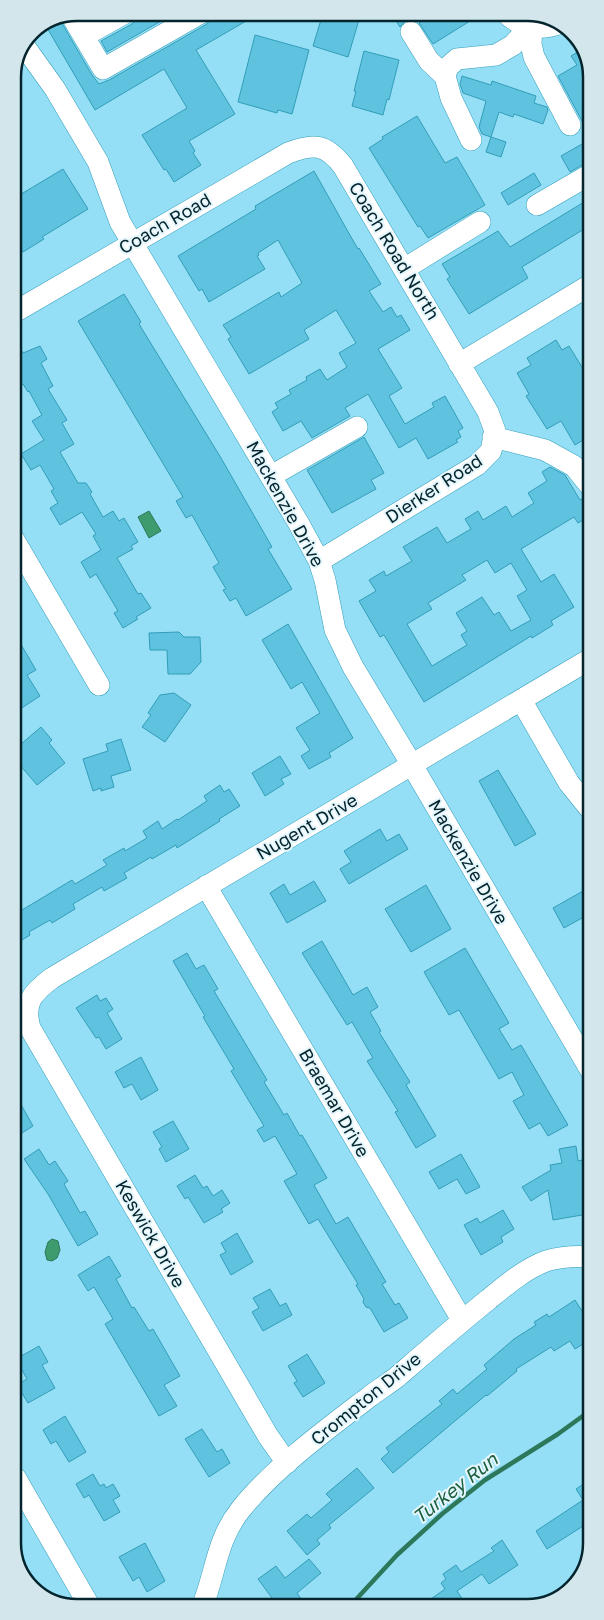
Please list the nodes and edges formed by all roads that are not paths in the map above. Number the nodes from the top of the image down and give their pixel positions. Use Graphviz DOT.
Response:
graph roads {
  1 [pos="75,21"];
  2 [pos="110,21"];
  3 [pos="186,21"];
  4 [pos="516,21"];
  5 [pos="530,27"];
  6 [pos="550,27"];
  7 [pos="411,32"];
  8 [pos="84,36"];
  9 [pos="28,51"];
  10 [pos="445,76"];
  11 [pos="570,125"];
  12 [pos="471,140"];
  13 [pos="320,147"];
  14 [pos="583,178"];
  15 [pos="537,205"];
  16 [pos="480,222"];
  17 [pos="132,243"];
  18 [pos="404,269"];
  19 [pos="583,289"];
  20 [pos="21,308"];
  21 [pos="460,364"];
  22 [pos="357,427"];
  23 [pos="494,437"];
  24 [pos="270,476"];
  25 [pos="583,477"];
  26 [pos="21,552"];
  27 [pos="319,561"];
  28 [pos="583,663"];
  29 [pos="100,685"];
  30 [pos="521,700"];
  31 [pos="412,765"];
  32 [pos="583,800"];
  33 [pos="206,886"];
  34 [pos="29,1002"];
  35 [pos="583,1057"];
  36 [pos="583,1257"];
  37 [pos="462,1320"];
  38 [pos="287,1463"];
  39 [pos="21,1487"];
  40 [pos="85,1599"];
  41 [pos="205,1599"];
  1 -- 8 [label="street"];
  2 -- 8 [label="street"];
  3 -- 8 [label="street"];
  4 -- 5 [label="street"];
  5 -- 6 [label="street"];
  5 -- 10 [label="street"];
  5 -- 11 [label="street"];
  7 -- 10 [label="street"];
  9 -- 17 [label="street, Mackenzie Drive"];
  10 -- 12 [label="street"];
  13 -- 17 [label="street, Coach Road"];
  13 -- 18 [label="street, Coach Road North"];
  14 -- 15 [label="street"];
  16 -- 18 [label="street"];
  17 -- 20 [label="street, Coach Road"];
  17 -- 24 [label="street, Mackenzie Drive"];
  18 -- 21 [label="street, Coach Road North"];
  19 -- 21 [label="street"];
  21 -- 23 [label="street, Dierker Road"];
  22 -- 24 [label="street"];
  23 -- 25 [label="street"];
  23 -- 27 [label="street, Dierker Road"];
  24 -- 27 [label="street, Mackenzie Drive"];
  26 -- 29 [label="street"];
  27 -- 31 [label="street, Mackenzie Drive"];
  28 -- 30 [label="street, Nugent Drive"];
  30 -- 31 [label="street, Nugent Drive"];
  30 -- 32 [label="street"];
  31 -- 33 [label="street, Nugent Drive"];
  31 -- 35 [label="street, Mackenzie Drive"];
  33 -- 34 [label="street, Nugent Drive"];
  33 -- 37 [label="street, Braemar Drive"];
  34 -- 38 [label="street, Keswick Drive"];
  36 -- 37 [label="street, Crompton Drive"];
  37 -- 38 [label="street, Crompton Drive"];
  38 -- 41 [label="street, Crompton Drive"];
  39 -- 40 [label="street"];
}
